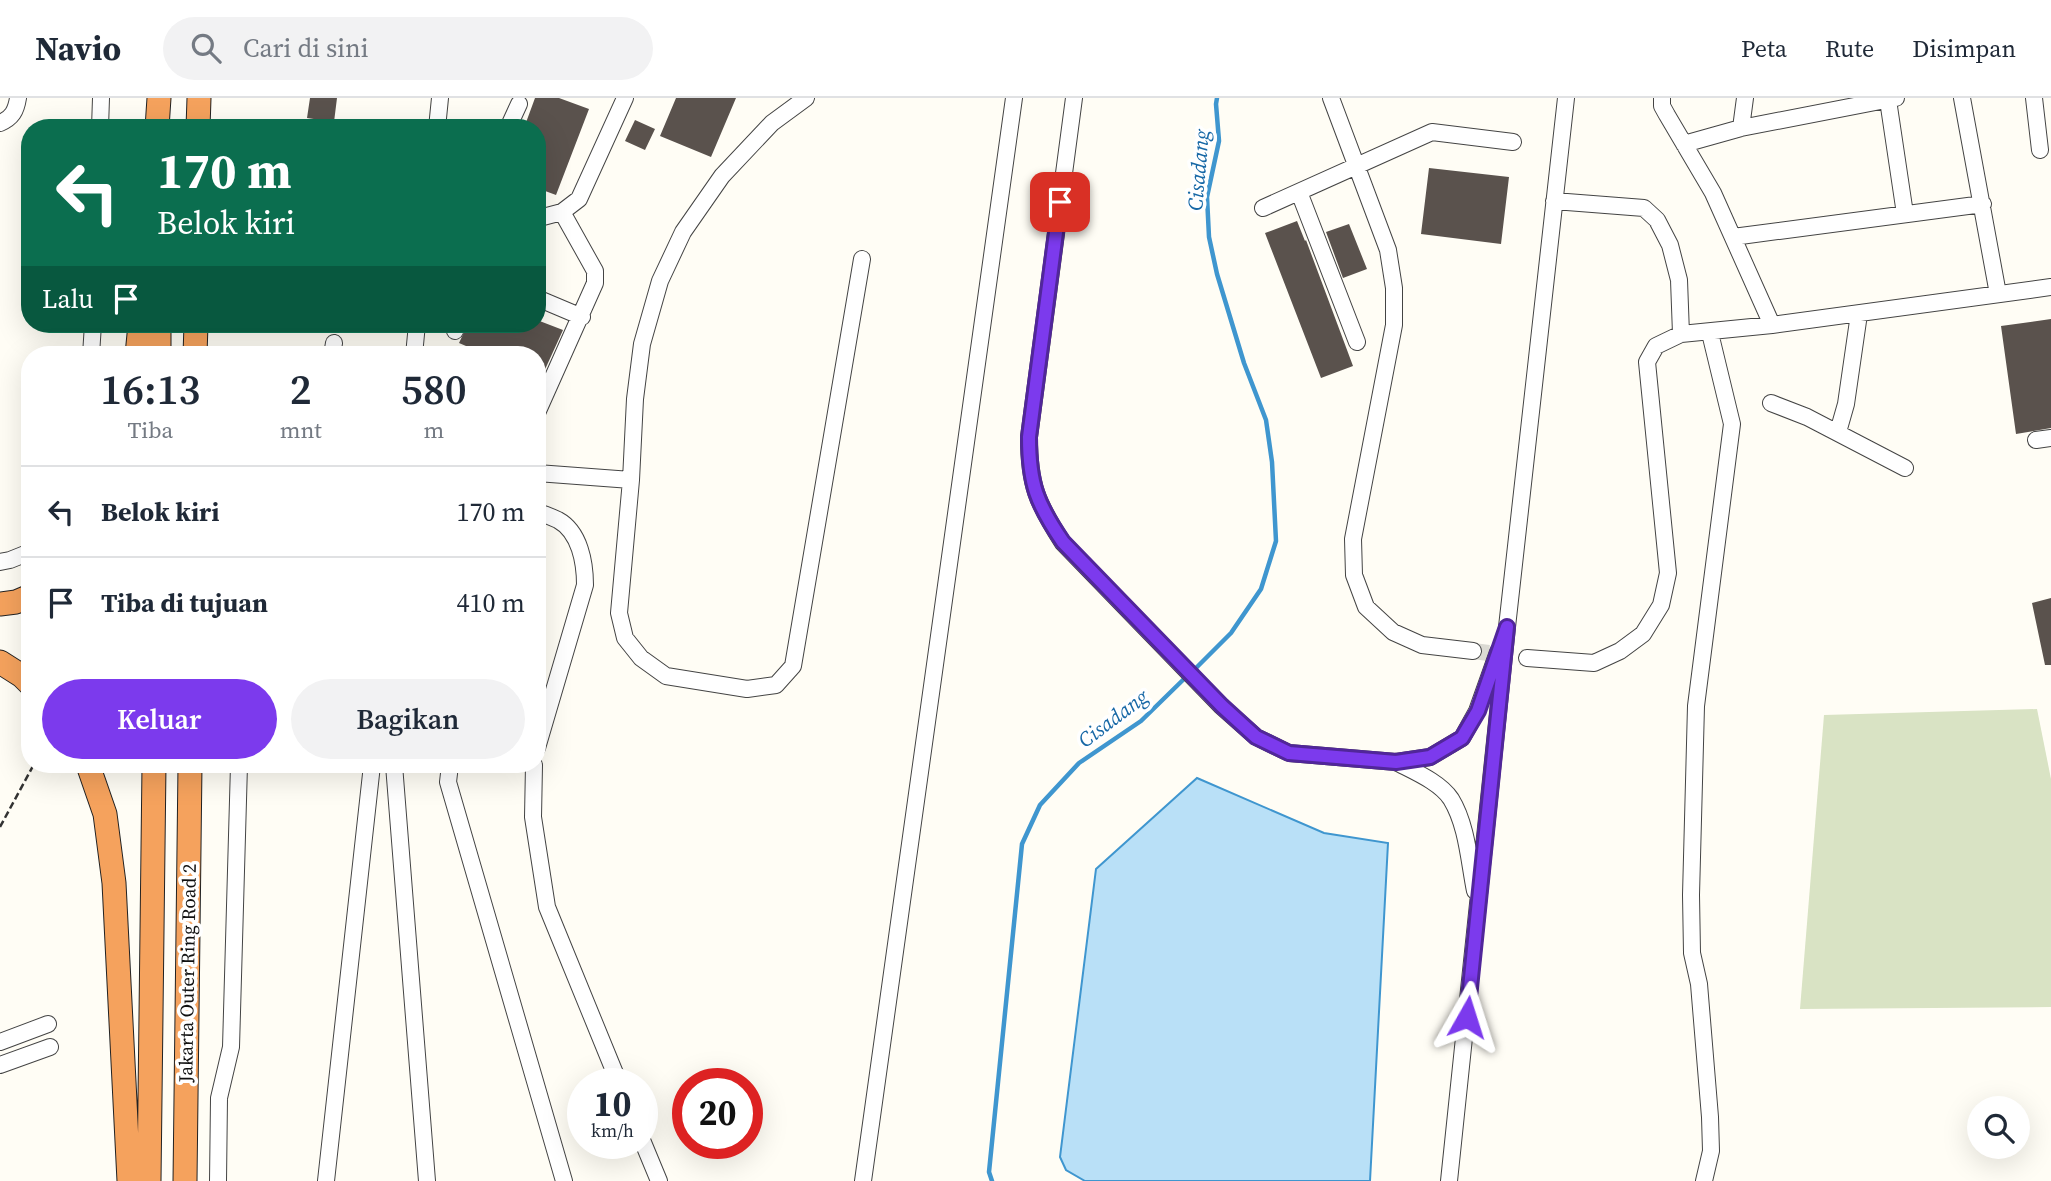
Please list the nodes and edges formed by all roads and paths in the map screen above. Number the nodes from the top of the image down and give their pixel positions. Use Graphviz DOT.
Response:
graph roads {
  1 [pos="19,98"];
  2 [pos="101,98"];
  3 [pos="160,98"];
  4 [pos="199,98"];
  5 [pos="440,98"];
  6 [pos="625,98"];
  7 [pos="806,98"];
  8 [pos="1014,98"];
  9 [pos="1074,98"];
  10 [pos="1331,98"];
  11 [pos="1566,98"];
  12 [pos="1662,98"];
  13 [pos="1745,98"];
  14 [pos="1962,98"];
  15 [pos="2034,98"];
  16 [pos="1892,99"];
  17 [pos="519,104"];
  18 [pos="100,119"];
  19 [pos="159,119"];
  20 [pos="198,119"];
  21 [pos="439,119"];
  22 [pos="512,119"];
  23 [pos="0,124"];
  24 [pos="1741,128"];
  25 [pos="1513,142"];
  26 [pos="1684,144"];
  27 [pos="2040,150"];
  28 [pos="1356,168"];
  29 [pos="1299,192"];
  30 [pos="1554,201"];
  31 [pos="1983,204"];
  32 [pos="1263,208"];
  33 [pos="562,212"];
  34 [pos="1905,214"];
  35 [pos="546,216"];
  36 [pos="1732,237"];
  37 [pos="862,259"];
  38 [pos="2051,287"];
  39 [pos="1998,294"];
  40 [pos="546,302"];
  41 [pos="1859,314"];
  42 [pos="582,317"];
  43 [pos="1772,326"];
  44 [pos="1714,332"];
  45 [pos="1681,334"];
  46 [pos="1357,342"];
  47 [pos="546,394"];
  48 [pos="1771,404"];
  49 [pos="1838,432"];
  50 [pos="1905,468"];
  51 [pos="546,474"];
  52 [pos="631,480"];
  53 [pos="546,515"];
  54 [pos="21,555"];
  55 [pos="0,562"];
  56 [pos="21,600"];
  57 [pos="0,604"];
  58 [pos="1507,627"];
  59 [pos="1473,651"];
  60 [pos="1527,658"];
  61 [pos="0,662"];
  62 [pos="21,675"];
  63 [pos="546,717"];
  64 [pos="1396,762"];
  65 [pos="29,773"];
  66 [pos="92,773"];
  67 [pos="154,773"];
  68 [pos="190,773"];
  69 [pos="239,773"];
  70 [pos="371,773"];
  71 [pos="395,773"];
  72 [pos="449,773"];
  73 [pos="534,773"];
  74 [pos="0,827"];
  75 [pos="1478,907"];
  76 [pos="48,1024"];
  77 [pos="0,1042"];
  78 [pos="50,1047"];
  79 [pos="0,1065"];
  80 [pos="613,1068"];
  81 [pos="650,1159"];
  82 [pos="129,1181"];
  83 [pos="149,1181"];
  84 [pos="185,1181"];
  85 [pos="218,1181"];
  86 [pos="326,1181"];
  87 [pos="427,1181"];
  88 [pos="564,1181"];
  89 [pos="659,1181"];
  90 [pos="863,1181"];
  91 [pos="1449,1181"];
  92 [pos="1704,1181"];
  1 -- 23 [label="street"];
  2 -- 18 [label="street"];
  3 -- 19 [label="highway"];
  4 -- 20 [label="highway"];
  5 -- 21 [label="street"];
  6 -- 33 [label="street"];
  7 -- 52 [label="street"];
  8 -- 90 [label="street"];
  9 -- 64 [label="street"];
  10 -- 28 [label="street"];
  11 -- 30 [label="street"];
  12 -- 26 [label="street"];
  13 -- 24 [label="street"];
  14 -- 31 [label="street"];
  15 -- 27 [label="street"];
  16 -- 24 [label="street"];
  16 -- 34 [label="street"];
  17 -- 22 [label="street"];
  24 -- 26 [label="street"];
  25 -- 28 [label="street"];
  26 -- 36 [label="street"];
  28 -- 29 [label="street"];
  28 -- 59 [label="street"];
  29 -- 32 [label="street"];
  29 -- 46 [label="street"];
  30 -- 45 [label="street"];
  30 -- 58 [label="street"];
  31 -- 34 [label="street"];
  31 -- 39 [label="street"];
  33 -- 35 [label="street"];
  33 -- 42 [label="street"];
  34 -- 36 [label="street"];
  36 -- 43 [label="street"];
  37 -- 52 [label="street"];
  38 -- 39 [label="street"];
  39 -- 41 [label="street"];
  40 -- 42 [label="street"];
  41 -- 43 [label="street"];
  41 -- 49 [label="street"];
  42 -- 47 [label="street"];
  43 -- 44 [label="street"];
  44 -- 45 [label="street"];
  44 -- 92 [label="street"];
  45 -- 60 [label="street"];
  48 -- 49 [label="street"];
  49 -- 50 [label="street"];
  51 -- 52 [label="street"];
  53 -- 63 [label="street"];
  54 -- 55 [label="street"];
  56 -- 57 [label="highway"];
  58 -- 64 [label="street"];
  58 -- 75 [label="street"];
  61 -- 62 [label="highway"];
  64 -- 75 [label="street"];
  65 -- 74 [label="path"];
  66 -- 82 [label="highway"];
  67 -- 83 [label="highway, Jakarta Outer Ring Road 2"];
  68 -- 84 [label="highway, Jakarta Outer Ring Road 2"];
  69 -- 85 [label="street"];
  70 -- 86 [label="street"];
  71 -- 87 [label="street"];
  72 -- 88 [label="street"];
  73 -- 80 [label="street"];
  75 -- 91 [label="street"];
  76 -- 77 [label="street"];
  78 -- 79 [label="street"];
  81 -- 89 [label="street"];
}
